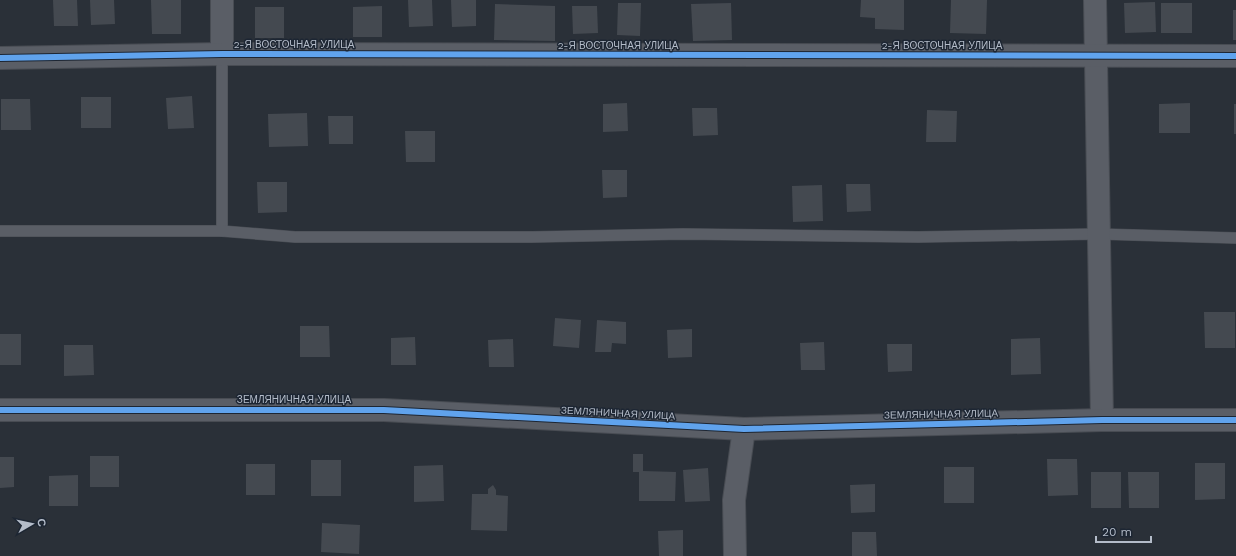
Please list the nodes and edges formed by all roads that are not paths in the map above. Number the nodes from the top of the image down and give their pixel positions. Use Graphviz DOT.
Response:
graph roads {
  1 [pos="222,0"];
  2 [pos="1095,0"];
  3 [pos="222,54"];
  4 [pos="1095,56"];
  5 [pos="1236,56"];
  6 [pos="0,58"];
  7 [pos="222,231"];
  8 [pos="0,232"];
  9 [pos="1099,234"];
  10 [pos="1236,238"];
  11 [pos="0,410"];
  12 [pos="1102,420"];
  13 [pos="1236,420"];
  14 [pos="744,429"];
  15 [pos="735,556"];
  1 -- 3 [label="street"];
  2 -- 4 [label="street"];
  3 -- 4 [label="street, 2-Я ВОСТОЧНАЯ УЛИЦА"];
  3 -- 6 [label="street, 2-Я ВОСТОЧНАЯ УЛИЦА"];
  3 -- 7 [label="lane"];
  4 -- 5 [label="street, 2-Я ВОСТОЧНАЯ УЛИЦА"];
  4 -- 9 [label="street"];
  7 -- 8 [label="lane"];
  7 -- 9 [label="lane"];
  9 -- 10 [label="lane"];
  9 -- 12 [label="street"];
  11 -- 14 [label="street, ЗЕМЛЯНИЧНАЯ УЛИЦА"];
  12 -- 13 [label="street, ЗЕМЛЯНИЧНАЯ УЛИЦА"];
  12 -- 14 [label="street, ЗЕМЛЯНИЧНАЯ УЛИЦА"];
  14 -- 15 [label="street"];
}
